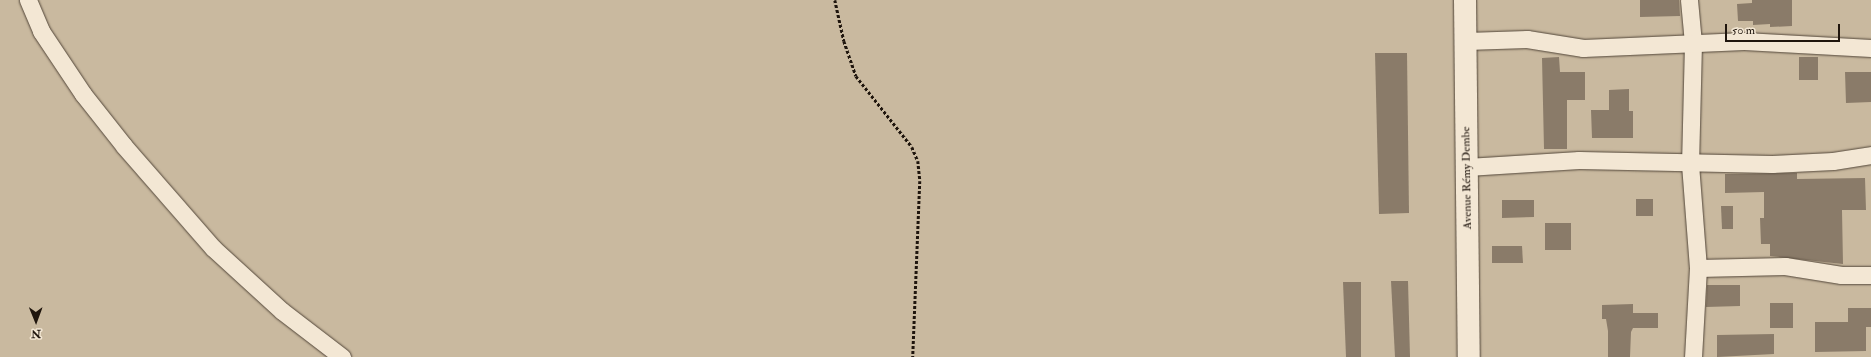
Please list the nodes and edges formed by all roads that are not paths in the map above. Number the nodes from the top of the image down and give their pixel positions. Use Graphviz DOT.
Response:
graph roads {
  1 [pos="28,0"];
  2 [pos="1465,0"];
  3 [pos="1689,0"];
  4 [pos="1466,41"];
  5 [pos="1693,43"];
  6 [pos="1871,48"];
  7 [pos="1871,155"];
  8 [pos="1690,164"];
  9 [pos="1467,167"];
  10 [pos="1698,268"];
  11 [pos="1871,276"];
  12 [pos="342,357"];
  13 [pos="1469,357"];
  14 [pos="1693,357"];
  1 -- 12 [label="street"];
  2 -- 4 [label="street, Avenue Rémy Dembe"];
  3 -- 5 [label="street"];
  4 -- 5 [label="street"];
  4 -- 9 [label="street, Avenue Rémy Dembe"];
  5 -- 6 [label="street"];
  5 -- 8 [label="street"];
  7 -- 8 [label="street"];
  8 -- 9 [label="street"];
  8 -- 10 [label="street"];
  9 -- 13 [label="street, Avenue Rémy Dembe"];
  10 -- 11 [label="street"];
  10 -- 14 [label="street"];
}
